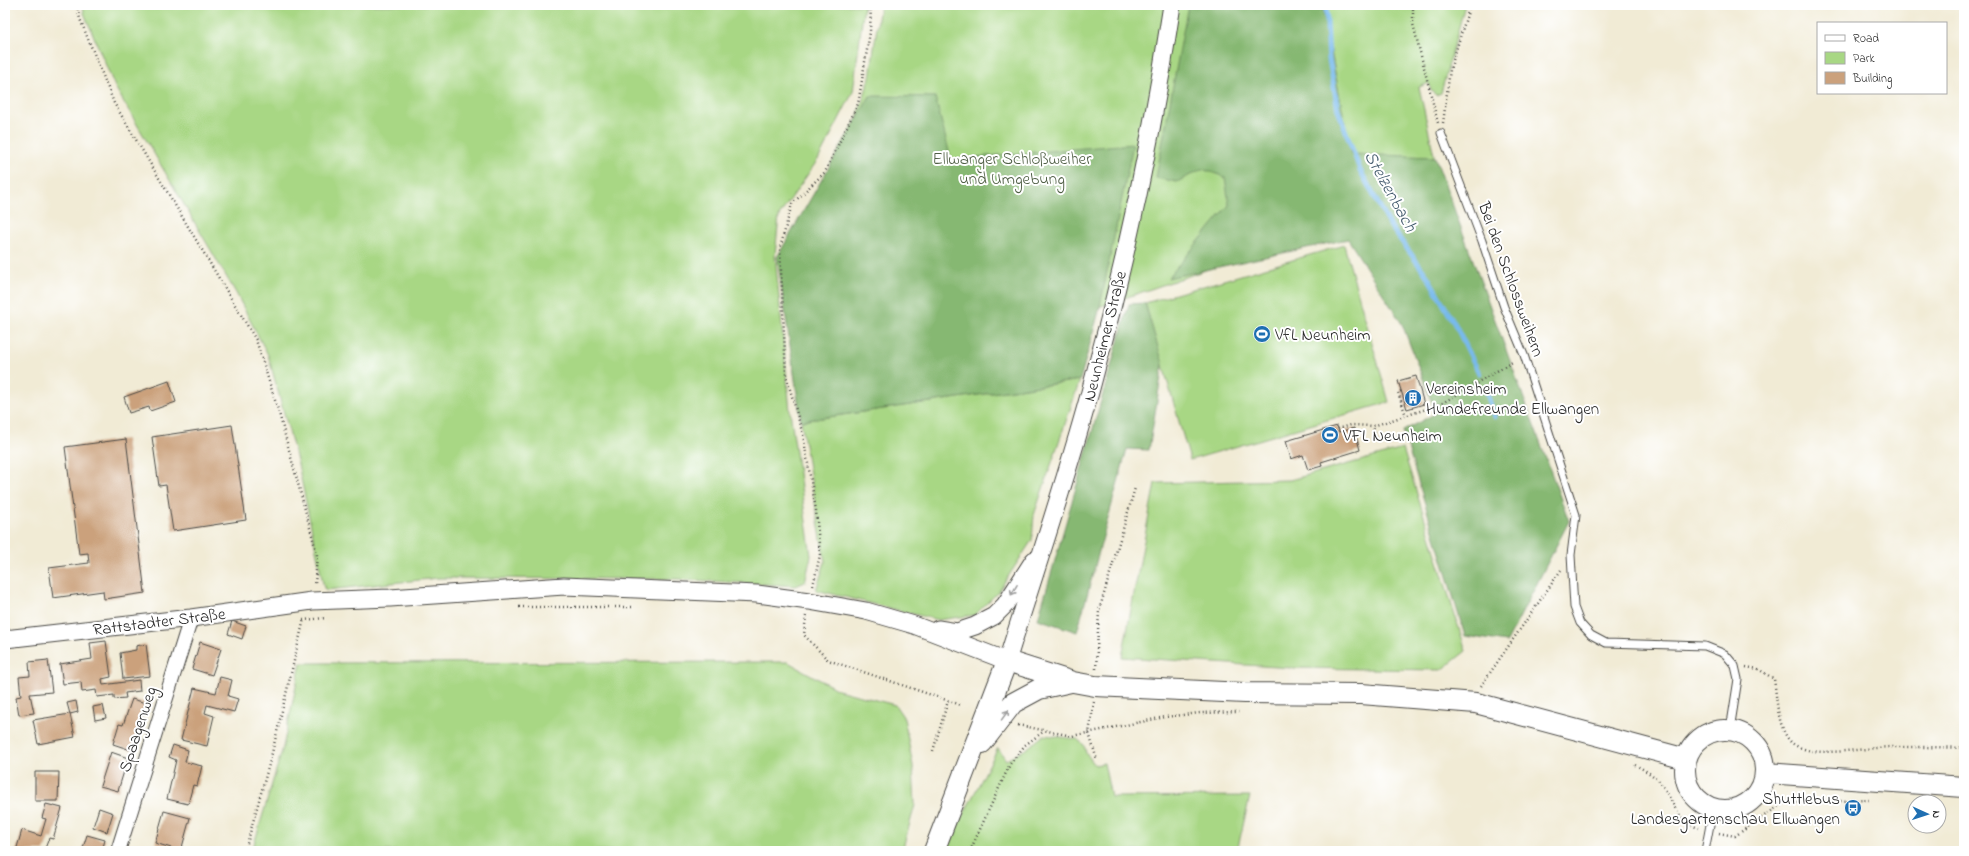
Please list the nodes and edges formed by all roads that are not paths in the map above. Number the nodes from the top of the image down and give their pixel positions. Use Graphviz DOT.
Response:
graph roads {
  1 [pos="1172,5"];
  2 [pos="1441,133"];
  3 [pos="1043,546"];
  4 [pos="191,618"];
  5 [pos="914,625"];
  6 [pos="5,640"];
  7 [pos="1007,661"];
  8 [pos="1073,682"];
  9 [pos="1730,730"];
  10 [pos="971,756"];
  11 [pos="1686,759"];
  12 [pos="1766,773"];
  13 [pos="1964,787"];
  14 [pos="1713,809"];
  15 [pos="118,851"];
  16 [pos="934,851"];
  17 [pos="1705,851"];
  1 -- 3 [label="street, Neunheimer Straße"];
  2 -- 9 [label="lane, Bei den Schlossweihern"];
  3 -- 5 [label="street, one-way"];
  3 -- 7 [label="street, Neunheimer Straße"];
  4 -- 5 [label="street, Rattstadter Straße"];
  4 -- 6 [label="street, Rattstadter Straße"];
  4 -- 15 [label="street, Spaagenweg"];
  5 -- 7 [label="street"];
  7 -- 8 [label="main road"];
  7 -- 10 [label="main road"];
  10 -- 8 [label="main road, one-way"];
  8 -- 11 [label="main road"];
  9 -- 11 [label="main road"];
  9 -- 12 [label="main road"];
  10 -- 16 [label="main road"];
  11 -- 14 [label="main road"];
  12 -- 13 [label="main road"];
  12 -- 14 [label="main road"];
  14 -- 17 [label="lane"];
}
